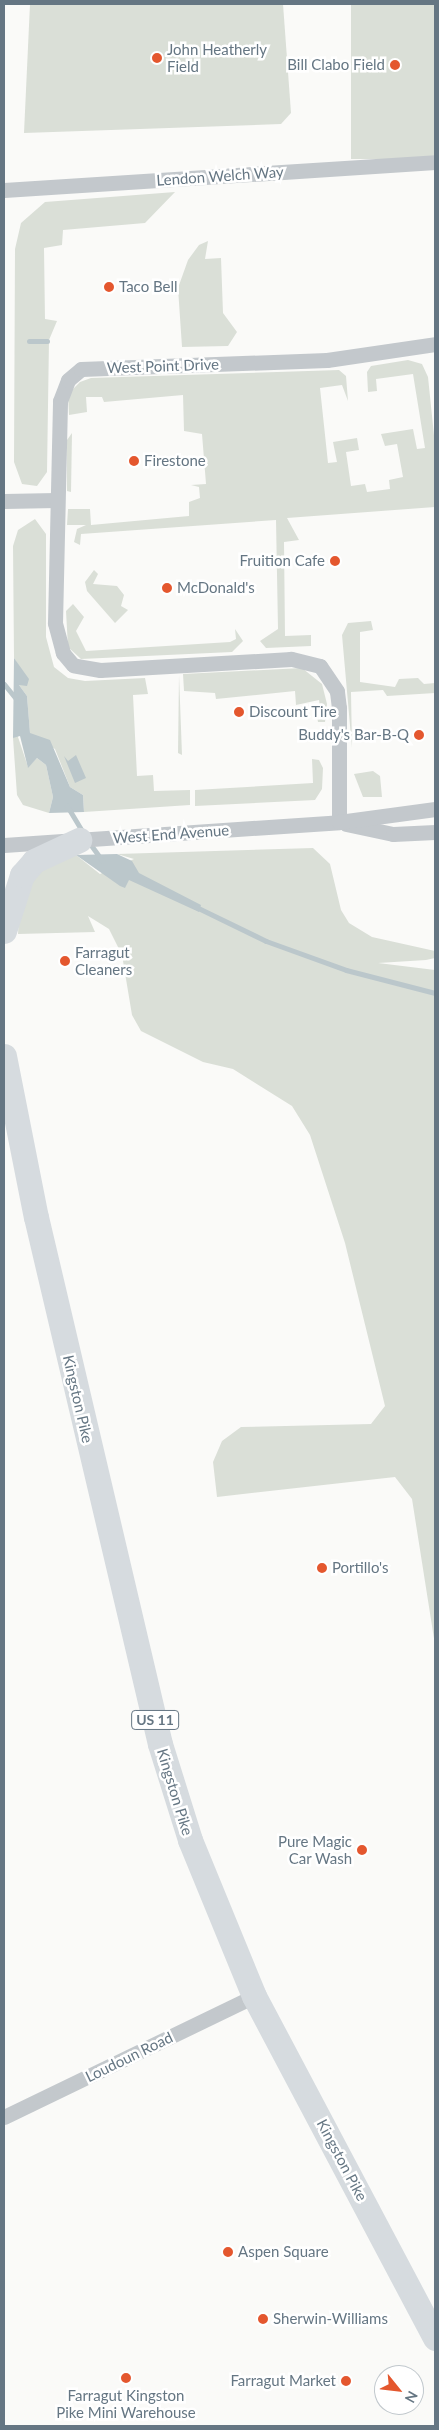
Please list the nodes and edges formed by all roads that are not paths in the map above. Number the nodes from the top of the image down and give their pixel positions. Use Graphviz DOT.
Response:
graph roads {
  1 [pos="435,162"];
  2 [pos="4,190"];
  3 [pos="435,344"];
  4 [pos="56,500"];
  5 [pos="4,501"];
  6 [pos="435,809"];
  7 [pos="339,822"];
  8 [pos="435,832"];
  9 [pos="74,841"];
  10 [pos="4,845"];
  11 [pos="4,930"];
  12 [pos="4,1056"];
  13 [pos="254,1996"];
  14 [pos="4,2117"];
  15 [pos="435,2338"];
  1 -- 2 [label="street, Lendon Welch Way"];
  3 -- 4 [label="street, West Point Drive"];
  4 -- 5 [label="street"];
  4 -- 7 [label="street, West Point Drive"];
  6 -- 7 [label="street, West End Avenue"];
  7 -- 8 [label="street, West End Avenue"];
  7 -- 9 [label="street, West End Avenue"];
  9 -- 10 [label="street, West End Avenue"];
  9 -- 11 [label="main road"];
  12 -- 13 [label="main road, Kingston Pike / US 11"];
  13 -- 14 [label="street, Loudoun Road"];
  13 -- 15 [label="main road, Kingston Pike / US 11"];
}
